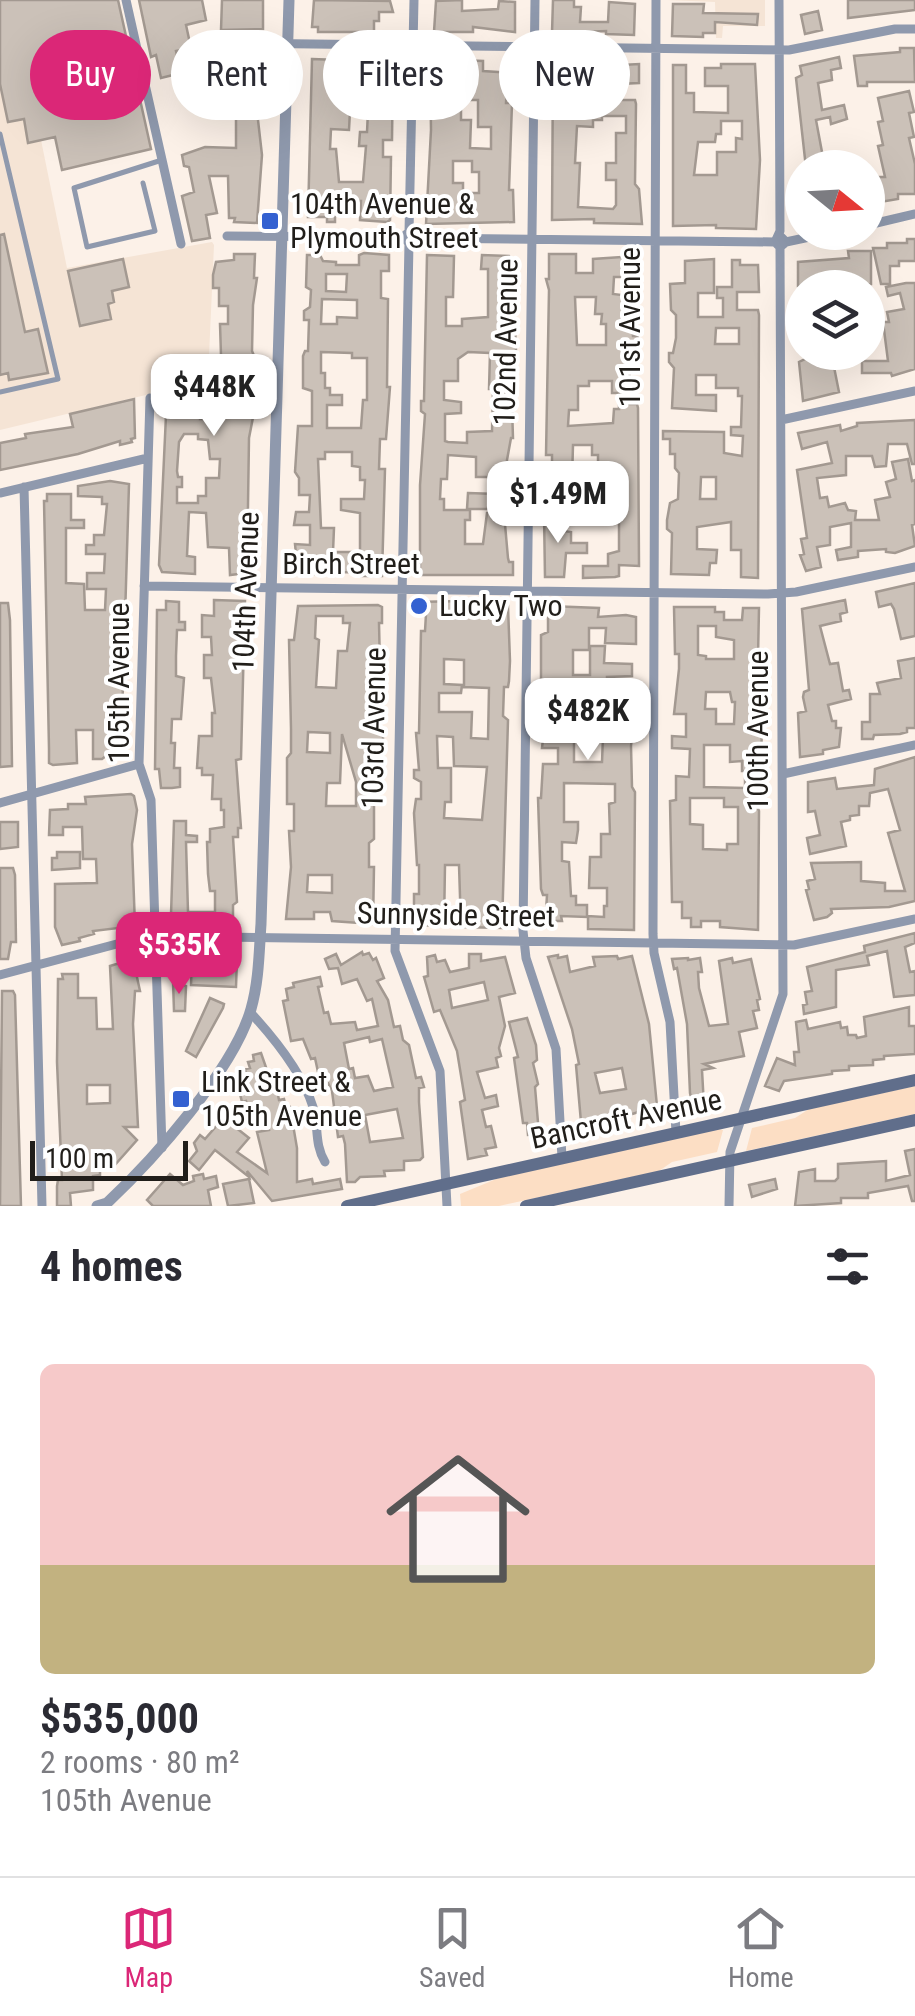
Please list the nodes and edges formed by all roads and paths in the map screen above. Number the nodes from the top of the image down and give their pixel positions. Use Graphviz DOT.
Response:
graph roads {
  1 [pos="126,0"];
  2 [pos="290,0"];
  3 [pos="414,0"];
  4 [pos="535,0"];
  5 [pos="656,0"];
  6 [pos="779,0"];
  7 [pos="915,29"];
  8 [pos="289,30"];
  9 [pos="414,30"];
  10 [pos="534,30"];
  11 [pos="630,48"];
  12 [pos="656,48"];
  13 [pos="779,50"];
  14 [pos="286,120"];
  15 [pos="412,120"];
  16 [pos="533,120"];
  17 [pos="0,134"];
  18 [pos="162,160"];
  19 [pos="143,183"];
  20 [pos="915,214"];
  21 [pos="885,221"];
  22 [pos="227,236"];
  23 [pos="282,236"];
  24 [pos="409,238"];
  25 [pos="532,239"];
  26 [pos="655,240"];
  27 [pos="785,241"];
  28 [pos="780,242"];
  29 [pos="181,244"];
  30 [pos="915,391"];
  31 [pos="0,392"];
  32 [pos="150,398"];
  33 [pos="781,420"];
  34 [pos="148,458"];
  35 [pos="24,487"];
  36 [pos="0,492"];
  37 [pos="915,566"];
  38 [pos="144,586"];
  39 [pos="271,588"];
  40 [pos="402,589"];
  41 [pos="528,590"];
  42 [pos="654,592"];
  43 [pos="782,593"];
  44 [pos="915,745"];
  45 [pos="139,764"];
  46 [pos="783,774"];
  47 [pos="32,795"];
  48 [pos="0,804"];
  49 [pos="915,919"];
  50 [pos="154,936"];
  51 [pos="260,938"];
  52 [pos="394,939"];
  53 [pos="524,940"];
  54 [pos="653,942"];
  55 [pos="784,945"];
  56 [pos="36,966"];
  57 [pos="0,976"];
  58 [pos="250,1012"];
  59 [pos="915,1080"];
  60 [pos="739,1119"];
  61 [pos="915,1120"];
  62 [pos="676,1133"];
  63 [pos="162,1148"];
  64 [pos="562,1158"];
  65 [pos="729,1161"];
  66 [pos="324,1162"];
  67 [pos="446,1184"];
  68 [pos="104,1205"];
  69 [pos="42,1206"];
  70 [pos="347,1206"];
  71 [pos="447,1206"];
  72 [pos="526,1206"];
  73 [pos="729,1206"];
  1 -- 18 [label="street"];
  2 -- 8 [label="street, 104th Avenue"];
  3 -- 9 [label="street, 103rd Avenue"];
  4 -- 10 [label="street, 102nd Avenue"];
  5 -- 12 [label="street, 101st Avenue"];
  6 -- 13 [label="street, 100th Avenue"];
  7 -- 13 [label="street"];
  11 -- 12 [label="street"];
  12 -- 13 [label="street"];
  12 -- 26 [label="street, 101st Avenue"];
  13 -- 28 [label="street, 100th Avenue"];
  14 -- 23 [label="street, 104th Avenue"];
  15 -- 24 [label="street, 103rd Avenue"];
  16 -- 25 [label="street, 102nd Avenue"];
  17 -- 31 [label="lane"];
  18 -- 19 [label="lane"];
  18 -- 29 [label="street"];
  20 -- 21 [label="street"];
  22 -- 23 [label="street"];
  23 -- 24 [label="street"];
  23 -- 39 [label="street, 104th Avenue"];
  24 -- 25 [label="street"];
  24 -- 40 [label="street, 103rd Avenue"];
  25 -- 26 [label="street"];
  25 -- 41 [label="street, 102nd Avenue"];
  26 -- 28 [label="street"];
  26 -- 42 [label="street, 101st Avenue"];
  27 -- 28 [label="street"];
  28 -- 33 [label="street, 100th Avenue"];
  30 -- 33 [label="street"];
  32 -- 34 [label="street, 105th Avenue"];
  33 -- 43 [label="street, 100th Avenue"];
  34 -- 35 [label="street"];
  34 -- 38 [label="street, 105th Avenue"];
  35 -- 36 [label="street"];
  35 -- 47 [label="street"];
  37 -- 43 [label="street, Birch Street"];
  38 -- 39 [label="street, Birch Street"];
  38 -- 45 [label="street, 105th Avenue"];
  39 -- 40 [label="street, Birch Street"];
  39 -- 51 [label="street, 104th Avenue"];
  40 -- 41 [label="street, Birch Street"];
  40 -- 52 [label="street, 103rd Avenue"];
  41 -- 42 [label="street, Birch Street"];
  41 -- 53 [label="street, 102nd Avenue"];
  42 -- 43 [label="street, Birch Street"];
  42 -- 54 [label="street, 101st Avenue"];
  43 -- 46 [label="street, 100th Avenue"];
  44 -- 46 [label="street"];
  45 -- 47 [label="street"];
  45 -- 50 [label="street, 105th Avenue"];
  46 -- 55 [label="street, 100th Avenue"];
  47 -- 48 [label="street"];
  47 -- 56 [label="street"];
  49 -- 55 [label="street, Sunnyside Street"];
  50 -- 51 [label="street, Sunnyside Street"];
  50 -- 56 [label="street, Sunnyside Street"];
  50 -- 63 [label="street, 105th Avenue"];
  51 -- 52 [label="street, Sunnyside Street"];
  51 -- 58 [label="street, 104th Avenue"];
  52 -- 53 [label="street, Sunnyside Street"];
  52 -- 67 [label="street, 103rd Avenue"];
  53 -- 54 [label="street, Sunnyside Street"];
  53 -- 64 [label="street, 102nd Avenue"];
  54 -- 55 [label="street, Sunnyside Street"];
  54 -- 62 [label="street, 101st Avenue"];
  55 -- 60 [label="street, 100th Avenue"];
  56 -- 57 [label="street, Sunnyside Street"];
  56 -- 69 [label="street"];
  58 -- 63 [label="street, 104th Avenue"];
  58 -- 66 [label="street"];
  59 -- 60 [label="main road, Bancroft Avenue"];
  60 -- 62 [label="main road, Bancroft Avenue"];
  60 -- 65 [label="street, 100th Avenue"];
  61 -- 65 [label="main road, Bancroft Avenue"];
  62 -- 64 [label="main road, Bancroft Avenue"];
  63 -- 68 [label="street, 104th Avenue"];
  64 -- 67 [label="main road, Bancroft Avenue"];
  65 -- 72 [label="main road, Bancroft Avenue"];
  65 -- 73 [label="street, 100th Avenue"];
  67 -- 70 [label="main road, Bancroft Avenue"];
  67 -- 71 [label="street, 103rd Avenue"];
}
